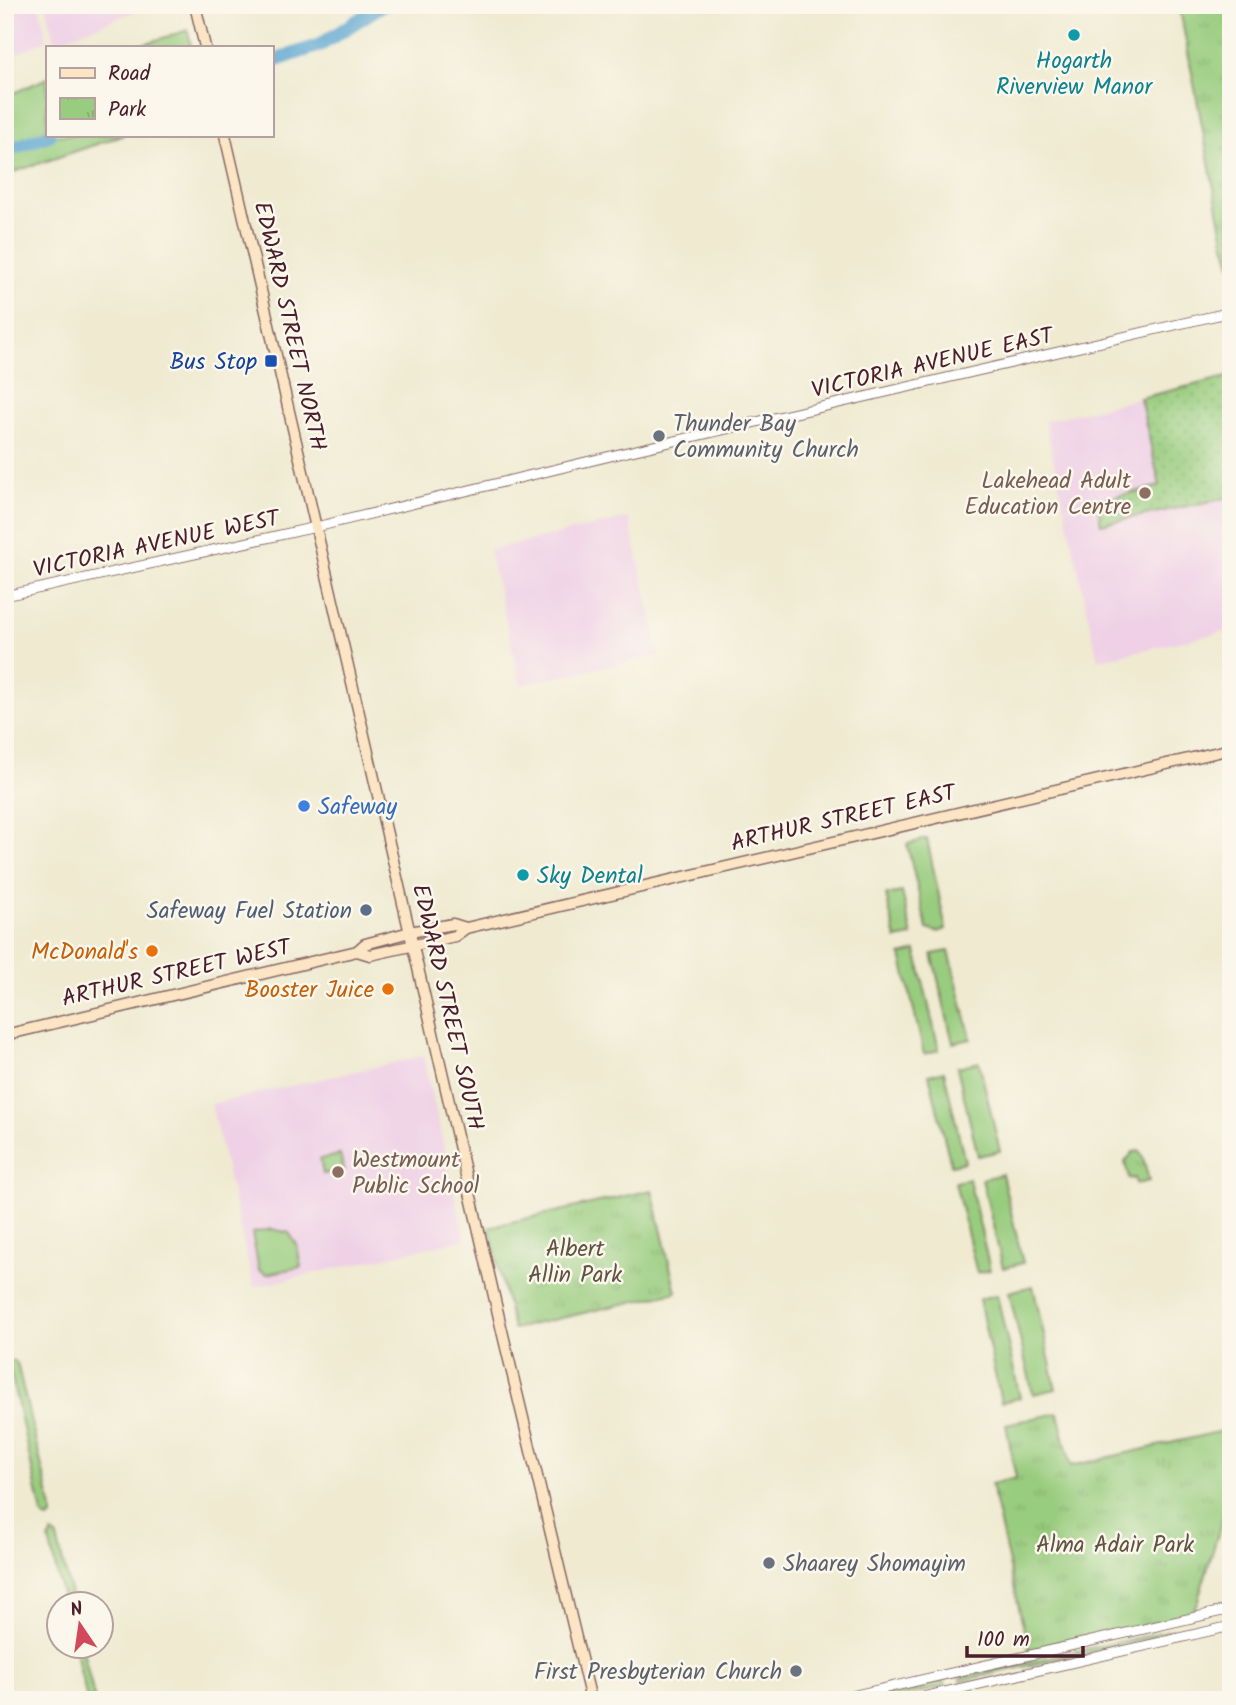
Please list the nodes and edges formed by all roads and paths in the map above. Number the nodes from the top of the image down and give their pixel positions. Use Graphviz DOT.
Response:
graph roads {
  1 [pos="195,5"];
  2 [pos="205,46"];
  3 [pos="225,136"];
  4 [pos="1231,312"];
  5 [pos="316,527"];
  6 [pos="5,596"];
  7 [pos="1231,749"];
  8 [pos="466,928"];
  9 [pos="410,932"];
  10 [pos="413,945"];
  11 [pos="357,951"];
  12 [pos="5,1035"];
  13 [pos="1231,1609"];
  14 [pos="1231,1626"];
  15 [pos="591,1700"];
  16 [pos="834,1700"];
  17 [pos="910,1700"];
  1 -- 2 [label="main road"];
  3 -- 5 [label="main road, EDWARD STREET NORTH"];
  4 -- 5 [label="street, VICTORIA AVENUE EAST"];
  5 -- 6 [label="street, VICTORIA AVENUE WEST"];
  5 -- 9 [label="main road, EDWARD STREET SOUTH"];
  7 -- 8 [label="main road, ARTHUR STREET EAST"];
  8 -- 9 [label="main road, ARTHUR STREET EAST"];
  8 -- 10 [label="main road, ARTHUR STREET EAST"];
  9 -- 10 [label="main road, EDWARD STREET SOUTH"];
  9 -- 11 [label="main road, ARTHUR STREET WEST"];
  10 -- 11 [label="main road, ARTHUR STREET WEST"];
  10 -- 15 [label="main road, EDWARD STREET SOUTH"];
  11 -- 12 [label="main road, ARTHUR STREET WEST"];
  13 -- 16 [label="street"];
  14 -- 17 [label="street"];
}
